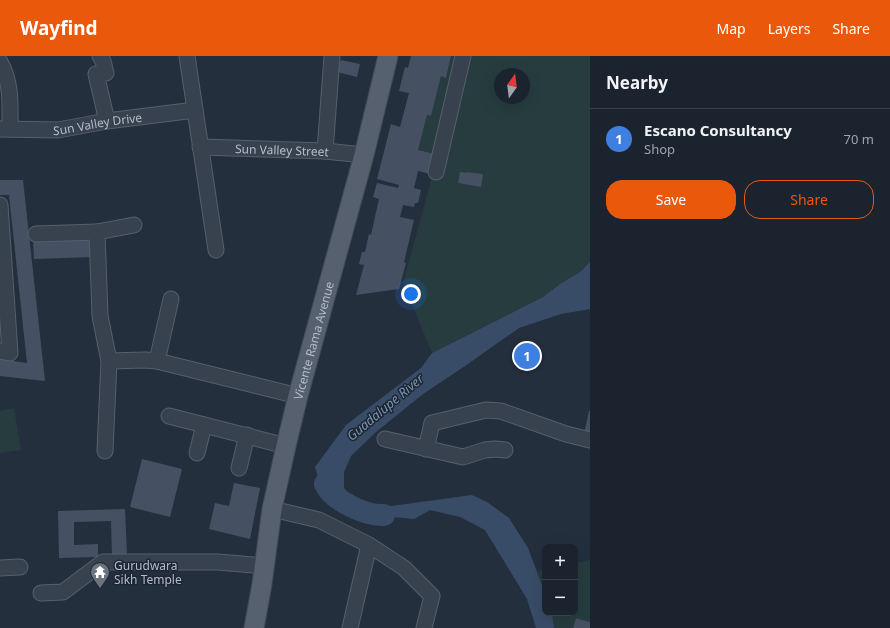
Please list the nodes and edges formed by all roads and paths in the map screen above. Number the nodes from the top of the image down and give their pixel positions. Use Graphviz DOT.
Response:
graph roads {
  1 [pos="100,56"];
  2 [pos="187,56"];
  3 [pos="332,56"];
  4 [pos="388,56"];
  5 [pos="463,56"];
  6 [pos="0,62"];
  7 [pos="195,110"];
  8 [pos="108,121"];
  9 [pos="5,129"];
  10 [pos="200,147"];
  11 [pos="325,151"];
  12 [pos="364,155"];
  13 [pos="436,172"];
  14 [pos="0,205"];
  15 [pos="134,225"];
  16 [pos="97,232"];
  17 [pos="36,234"];
  18 [pos="216,250"];
  19 [pos="2,272"];
  20 [pos="171,299"];
  21 [pos="0,352"];
  22 [pos="109,361"];
  23 [pos="157,361"];
  24 [pos="298,396"];
  25 [pos="169,416"];
  26 [pos="204,425"];
  27 [pos="247,436"];
  28 [pos="385,439"];
  29 [pos="590,440"];
  30 [pos="286,446"];
  31 [pos="105,450"];
  32 [pos="426,450"];
  33 [pos="505,450"];
  34 [pos="197,453"];
  35 [pos="239,468"];
  36 [pos="272,509"];
  37 [pos="369,545"];
  38 [pos="265,566"];
  39 [pos="20,567"];
  40 [pos="0,568"];
  41 [pos="41,594"];
  42 [pos="254,628"];
  43 [pos="350,628"];
  44 [pos="424,628"];
  1 -- 8 [label="street"];
  2 -- 7 [label="street"];
  3 -- 11 [label="street"];
  4 -- 12 [label="main road, Vicente Rama Avenue"];
  5 -- 13 [label="street"];
  6 -- 9 [label="street"];
  7 -- 8 [label="street, Sun Valley Drive"];
  7 -- 10 [label="street"];
  8 -- 9 [label="street, Sun Valley Drive"];
  10 -- 11 [label="street, Sun Valley Street"];
  10 -- 18 [label="street"];
  11 -- 12 [label="street, Sun Valley Street"];
  12 -- 24 [label="main road, Vicente Rama Avenue"];
  14 -- 19 [label="street"];
  15 -- 16 [label="street"];
  16 -- 17 [label="street"];
  16 -- 22 [label="street"];
  19 -- 21 [label="street"];
  20 -- 23 [label="street"];
  22 -- 23 [label="street"];
  22 -- 31 [label="street"];
  23 -- 24 [label="street"];
  24 -- 30 [label="main road, Vicente Rama Avenue"];
  25 -- 26 [label="street"];
  26 -- 27 [label="street"];
  26 -- 34 [label="street"];
  27 -- 30 [label="street"];
  27 -- 35 [label="street"];
  28 -- 32 [label="street"];
  29 -- 32 [label="street"];
  30 -- 36 [label="main road, Vicente Rama Avenue"];
  32 -- 33 [label="street"];
  36 -- 37 [label="street"];
  36 -- 38 [label="main road, Vicente Rama Avenue"];
  37 -- 43 [label="street"];
  37 -- 44 [label="street"];
  38 -- 41 [label="street"];
  38 -- 42 [label="main road, Vicente Rama Avenue"];
  39 -- 40 [label="street"];
}
